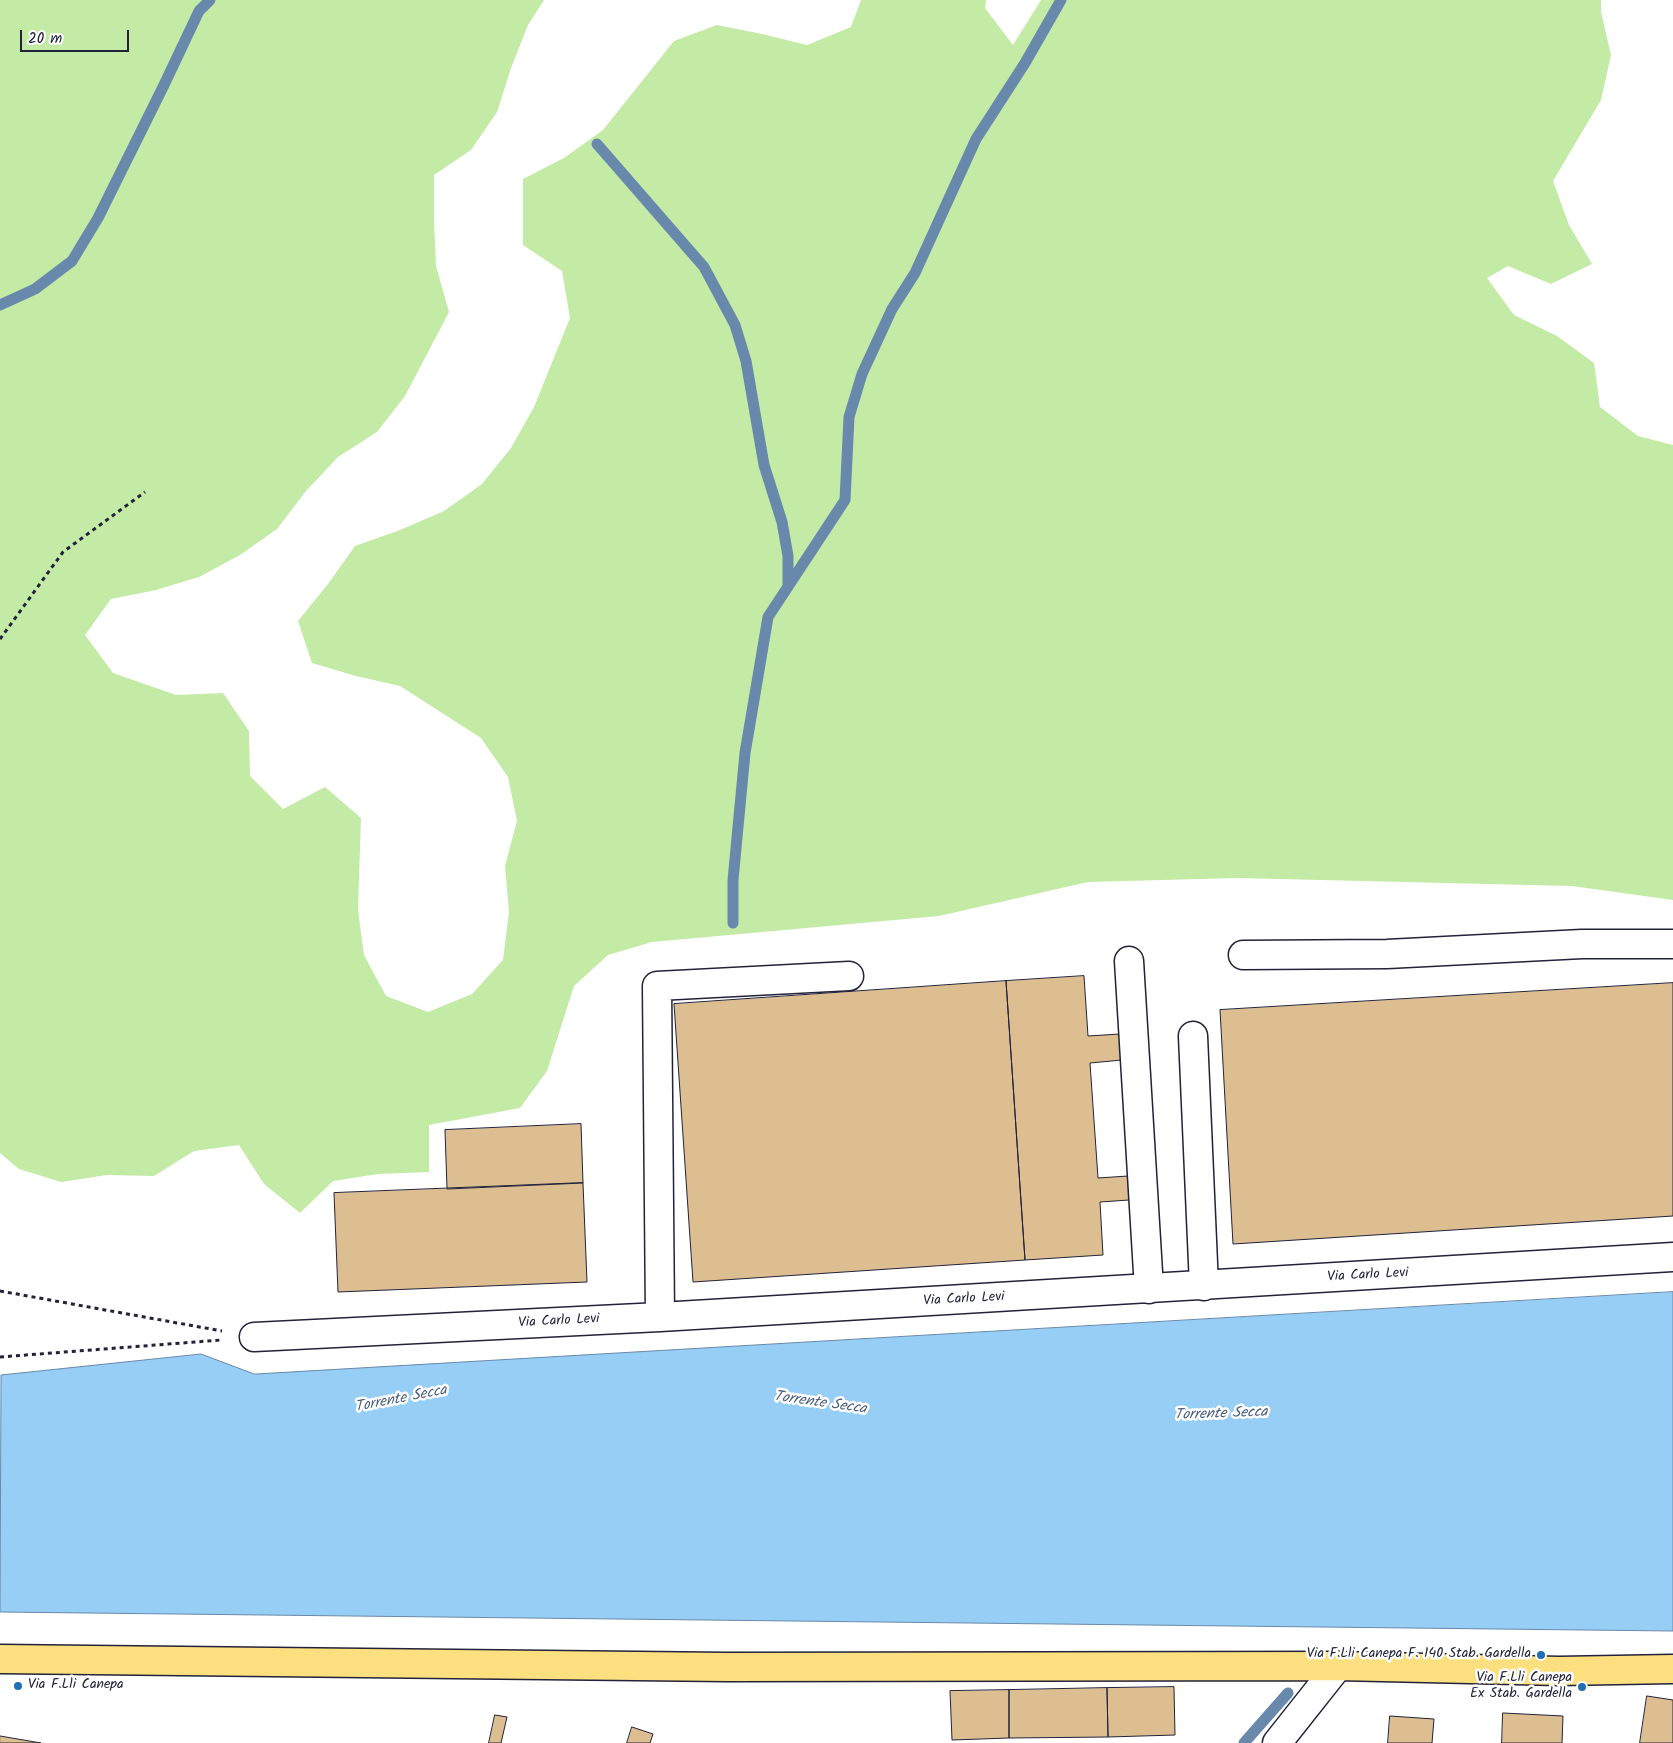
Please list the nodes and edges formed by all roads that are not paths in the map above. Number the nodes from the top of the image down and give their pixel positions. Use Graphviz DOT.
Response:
graph roads {
  1 [pos="1673,944"];
  2 [pos="1243,955"];
  3 [pos="1129,961"];
  4 [pos="849,976"];
  5 [pos="1193,1036"];
  6 [pos="1673,1257"];
  7 [pos="1204,1286"];
  8 [pos="1149,1289"];
  9 [pos="660,1317"];
  10 [pos="254,1337"];
  11 [pos="0,1659"];
  12 [pos="1338,1666"];
  13 [pos="1673,1669"];
  14 [pos="1277,1743"];
  1 -- 2 [label="street"];
  3 -- 8 [label="street"];
  4 -- 9 [label="street"];
  5 -- 7 [label="street"];
  6 -- 7 [label="street, Via Carlo Levi"];
  7 -- 8 [label="street, Via Carlo Levi"];
  8 -- 9 [label="street, Via Carlo Levi"];
  9 -- 10 [label="street, Via Carlo Levi"];
  11 -- 12 [label="main road"];
  12 -- 13 [label="main road"];
  12 -- 14 [label="street"];
}
